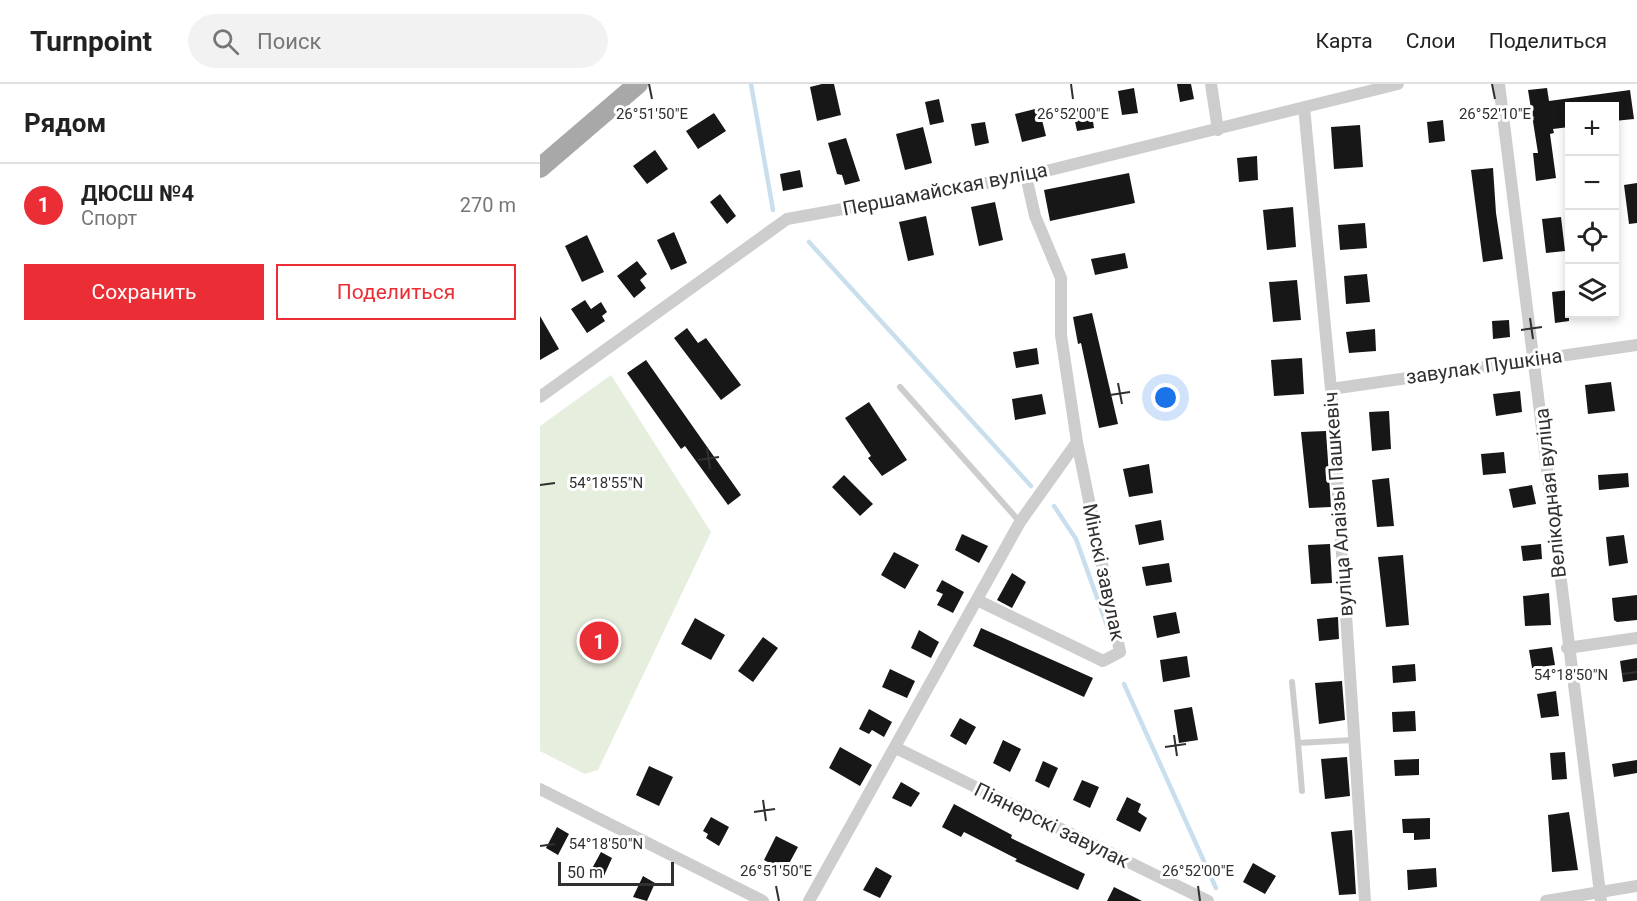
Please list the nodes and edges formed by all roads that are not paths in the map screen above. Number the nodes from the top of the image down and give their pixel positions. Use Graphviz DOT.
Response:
graph roads {
  1 [pos="638,84"];
  2 [pos="1211,84"];
  3 [pos="1398,84"];
  4 [pos="1499,84"];
  5 [pos="1304,107"];
  6 [pos="1218,130"];
  7 [pos="540,168"];
  8 [pos="1026,176"];
  9 [pos="1637,345"];
  10 [pos="1534,358"];
  11 [pos="900,387"];
  12 [pos="1331,389"];
  13 [pos="540,397"];
  14 [pos="1077,442"];
  15 [pos="1020,522"];
  16 [pos="977,600"];
  17 [pos="1637,638"];
  18 [pos="1567,648"];
  19 [pos="1292,682"];
  20 [pos="1353,740"];
  21 [pos="1298,743"];
  22 [pos="896,748"];
  23 [pos="540,789"];
  24 [pos="1302,790"];
  25 [pos="1637,886"];
  26 [pos="1600,896"];
  27 [pos="763,901"];
  28 [pos="809,901"];
  29 [pos="1208,901"];
  30 [pos="1365,901"];
  31 [pos="1546,901"];
  1 -- 7 [label="main road"];
  2 -- 6 [label="street"];
  3 -- 5 [label="street, Першамайская вуліца"];
  4 -- 10 [label="street, Велікодная вуліца"];
  5 -- 6 [label="street, Першамайская вуліца"];
  5 -- 12 [label="street, вуліца Алаізы Пашкевіч"];
  6 -- 8 [label="street, Першамайская вуліца"];
  8 -- 13 [label="street, Першамайская вуліца"];
  8 -- 14 [label="street, Мінскі завулак"];
  9 -- 10 [label="street, завулак Пушкіна"];
  10 -- 12 [label="street, завулак Пушкіна"];
  10 -- 18 [label="street, Велікодная вуліца"];
  11 -- 15 [label="lane"];
  12 -- 20 [label="street, вуліца Алаізы Пашкевіч"];
  14 -- 15 [label="street"];
  14 -- 16 [label="street, Мінскі завулак"];
  15 -- 16 [label="street"];
  16 -- 22 [label="street"];
  17 -- 18 [label="street"];
  18 -- 26 [label="street, Велікодная вуліца"];
  19 -- 21 [label="lane"];
  20 -- 21 [label="lane"];
  20 -- 30 [label="street, вуліца Алаізы Пашкевіч"];
  21 -- 24 [label="lane"];
  22 -- 28 [label="street"];
  22 -- 29 [label="street, Піянерскі завулак"];
  23 -- 27 [label="street"];
  25 -- 26 [label="street"];
  26 -- 31 [label="street"];
}
